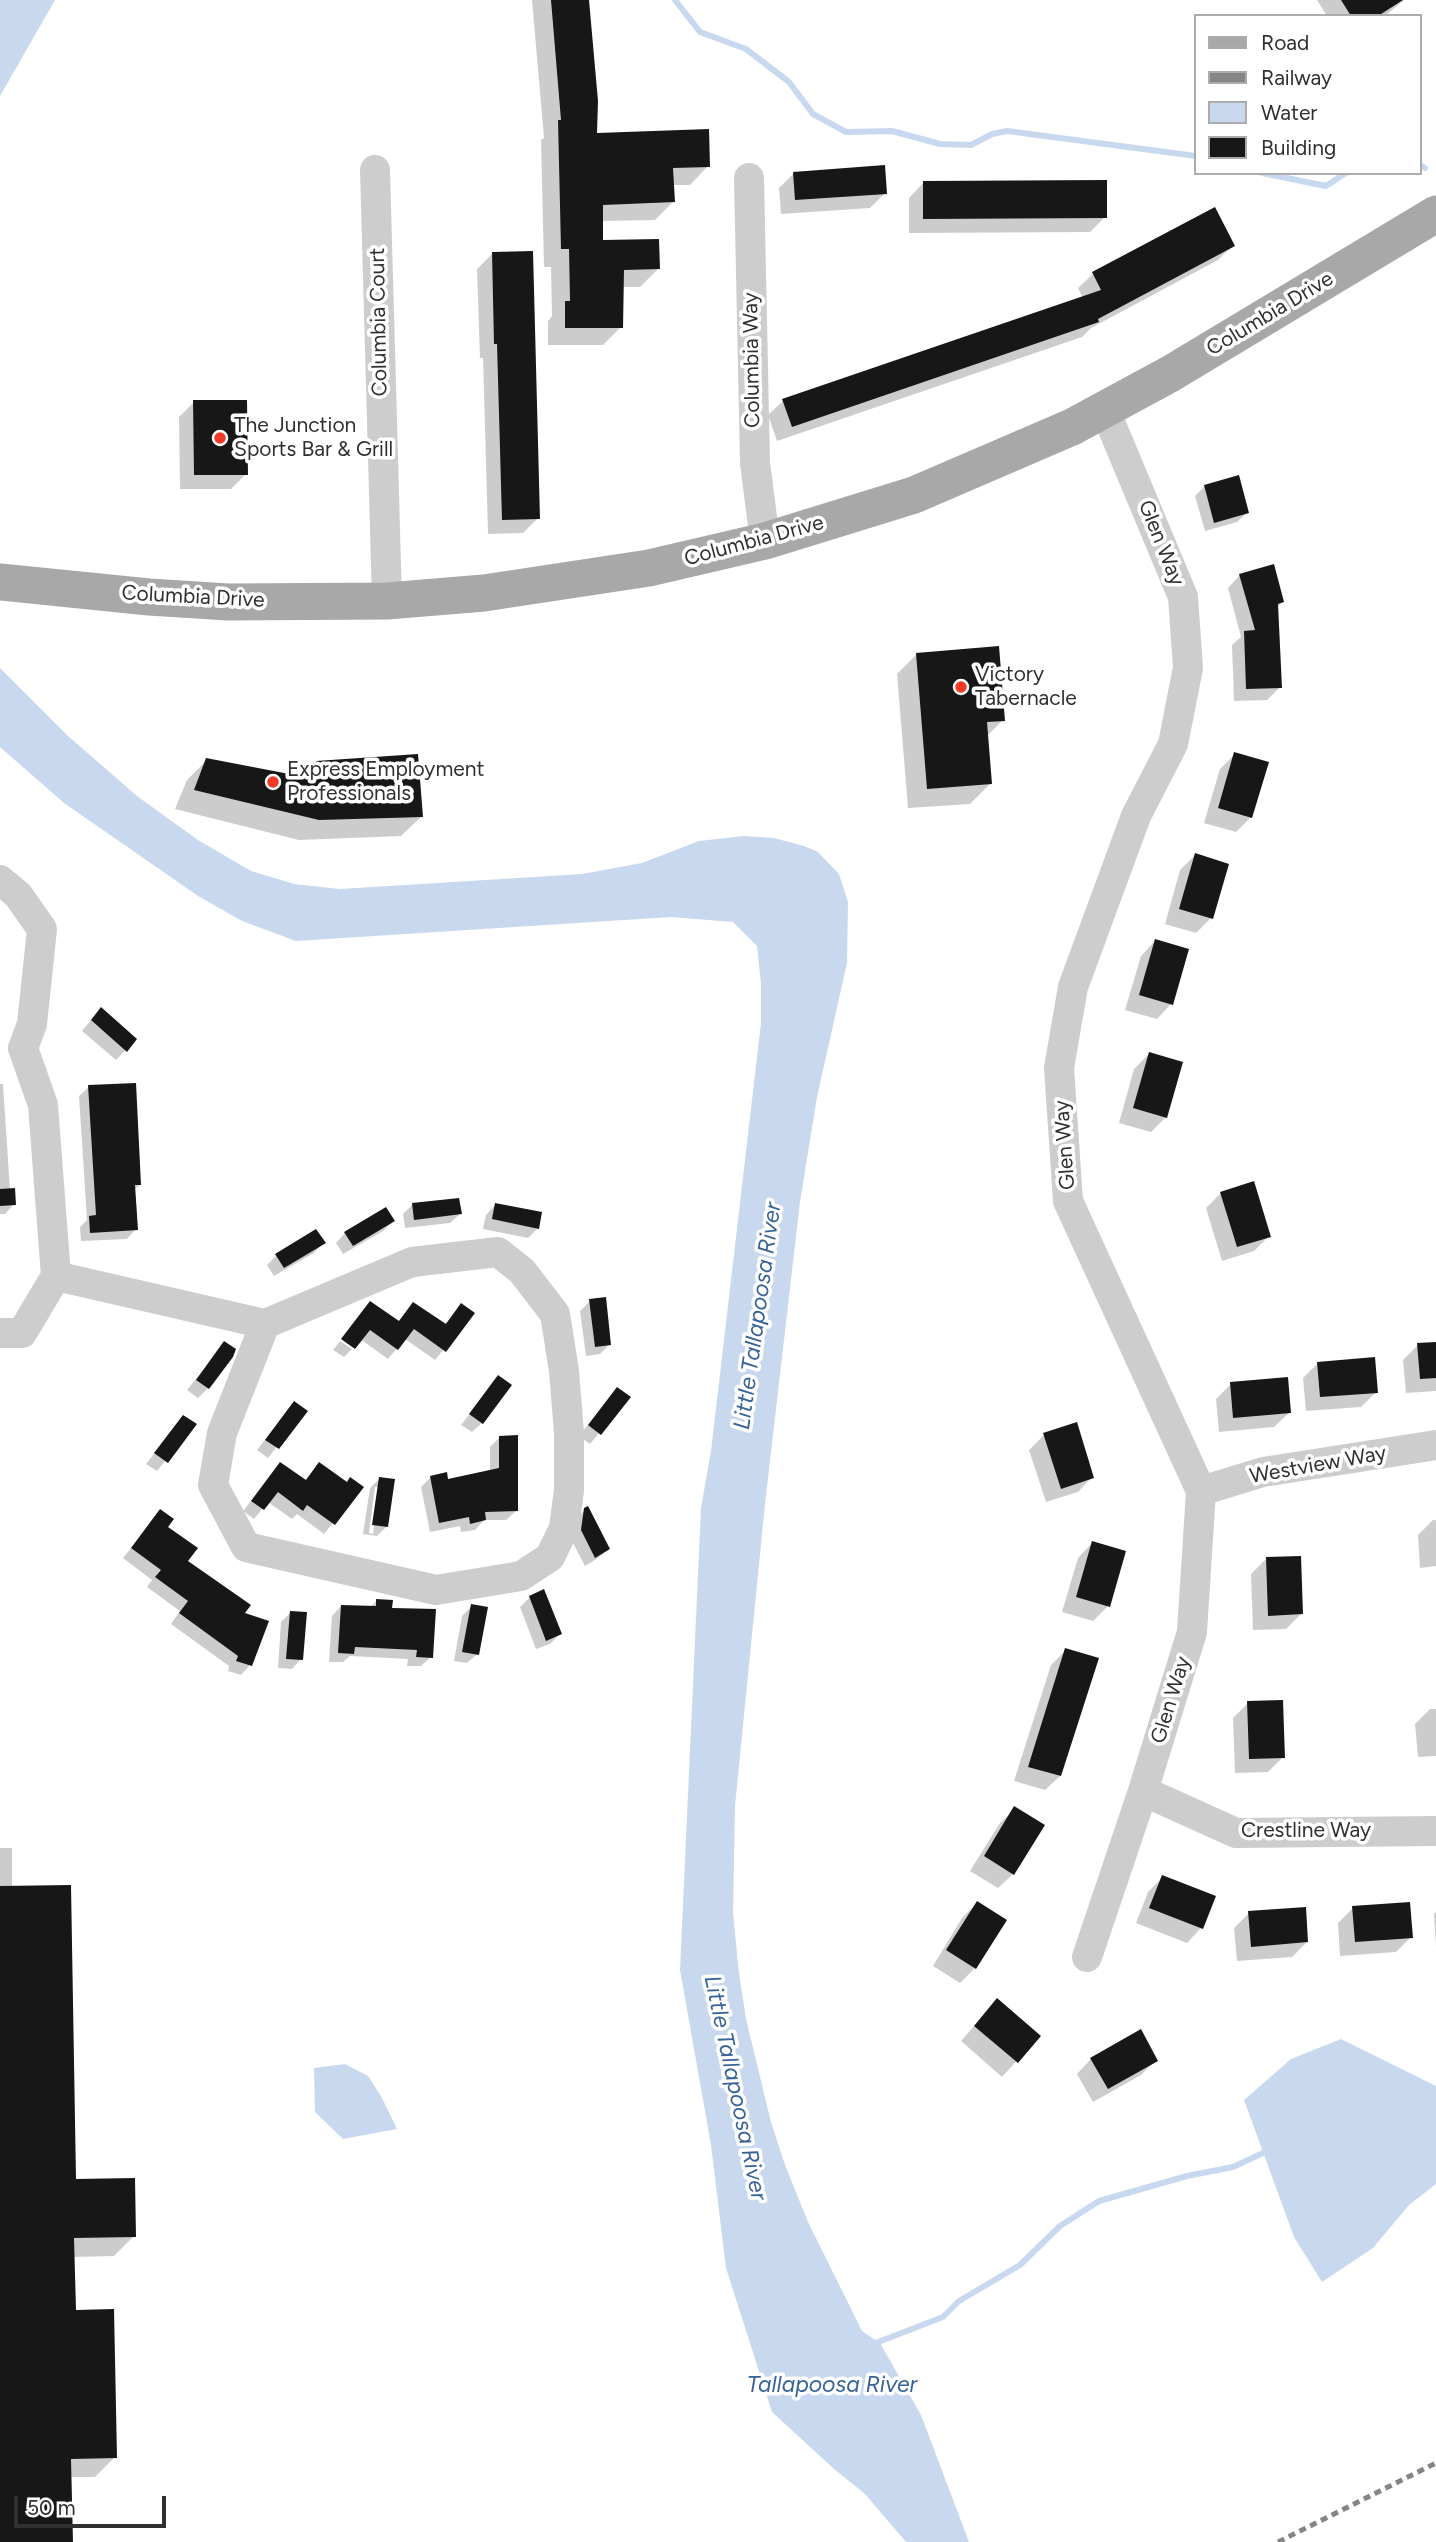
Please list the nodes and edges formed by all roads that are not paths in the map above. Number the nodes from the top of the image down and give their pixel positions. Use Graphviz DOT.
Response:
graph roads {
  1 [pos="375,170"];
  2 [pos="749,178"];
  3 [pos="1436,214"];
  4 [pos="1105,410"];
  5 [pos="765,541"];
  6 [pos="0,582"];
  7 [pos="387,601"];
  8 [pos="0,880"];
  9 [pos="11,1046"];
  10 [pos="56,1276"];
  11 [pos="265,1324"];
  12 [pos="0,1333"];
  13 [pos="1436,1445"];
  14 [pos="1201,1491"];
  15 [pos="1143,1791"];
  16 [pos="1436,1831"];
  17 [pos="1087,1956"];
  1 -- 7 [label="street, Columbia Court"];
  2 -- 5 [label="street, Columbia Way"];
  3 -- 4 [label="main road, Columbia Drive"];
  4 -- 5 [label="main road, Columbia Drive"];
  4 -- 14 [label="street, Glen Way"];
  5 -- 7 [label="main road, Columbia Drive"];
  6 -- 7 [label="main road, Columbia Drive"];
  8 -- 9 [label="street"];
  9 -- 10 [label="street"];
  10 -- 11 [label="street"];
  10 -- 12 [label="street"];
  11 -- 11 [label="street"];
  13 -- 14 [label="street, Westview Way"];
  14 -- 15 [label="street, Glen Way"];
  15 -- 16 [label="street, Crestline Way"];
  15 -- 17 [label="street, Glen Way"];
}
